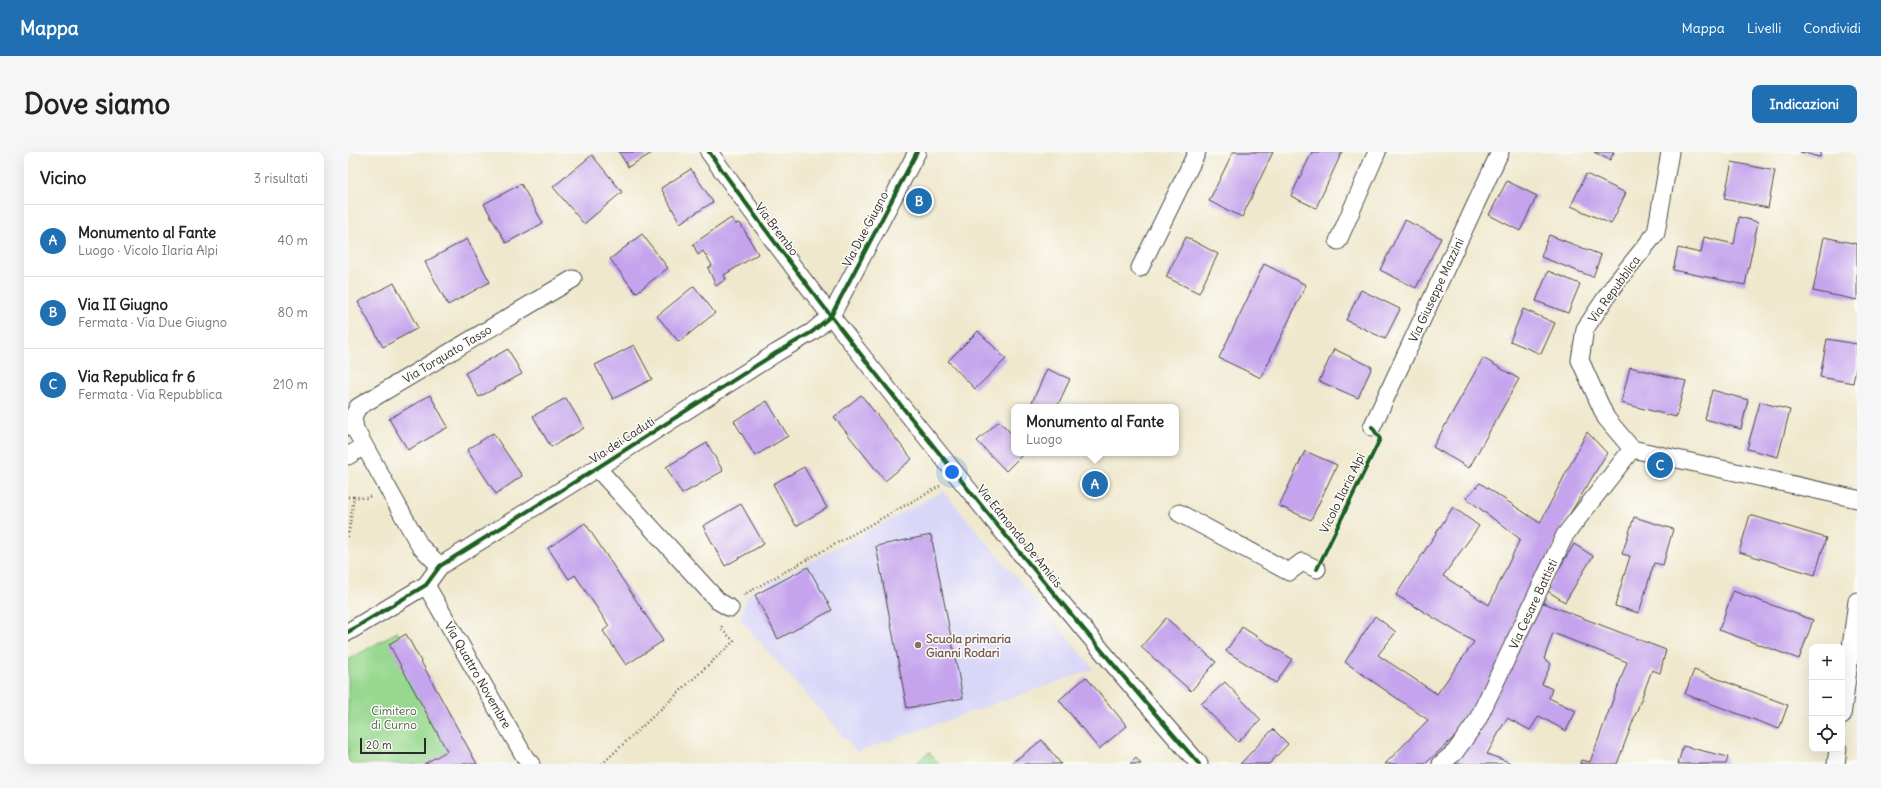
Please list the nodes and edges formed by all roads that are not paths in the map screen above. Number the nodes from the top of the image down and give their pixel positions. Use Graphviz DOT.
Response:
graph roads {
  1 [pos="709,152"];
  2 [pos="917,152"];
  3 [pos="1197,152"];
  4 [pos="1377,152"];
  5 [pos="1500,152"];
  6 [pos="1670,152"];
  7 [pos="1338,241"];
  8 [pos="1140,268"];
  9 [pos="573,279"];
  10 [pos="831,316"];
  11 [pos="1372,427"];
  12 [pos="364,446"];
  13 [pos="1632,449"];
  14 [pos="348,456"];
  15 [pos="597,468"];
  16 [pos="1857,499"];
  17 [pos="1179,513"];
  18 [pos="440,566"];
  19 [pos="1317,569"];
  20 [pos="426,585"];
  21 [pos="1857,601"];
  22 [pos="730,608"];
  23 [pos="348,632"];
  24 [pos="1845,693"];
  25 [pos="1838,752"];
  26 [pos="531,764"];
  27 [pos="1199,764"];
  28 [pos="1441,764"];
  29 [pos="1836,764"];
  1 -- 10 [label="street, Via Brembo"];
  2 -- 10 [label="street, Via Due Giugno"];
  3 -- 8 [label="street"];
  4 -- 7 [label="street"];
  5 -- 11 [label="street, Via Giuseppe Mazzini"];
  6 -- 13 [label="street, Via Repubblica"];
  9 -- 12 [label="street, Via Torquato Tasso"];
  10 -- 15 [label="street, Via dei Caduti"];
  10 -- 27 [label="street, Via Edmondo De Amicis"];
  12 -- 14 [label="street"];
  12 -- 18 [label="street, Via Torquato Tasso"];
  13 -- 16 [label="street"];
  13 -- 28 [label="street, Via Cesare Battisti"];
  15 -- 18 [label="street, Via dei Caduti"];
  15 -- 22 [label="street"];
  17 -- 19 [label="street"];
  18 -- 20 [label="street, Via dei Caduti"];
  20 -- 23 [label="street"];
  20 -- 26 [label="street, Via Quattro Novembre"];
  21 -- 24 [label="street"];
  25 -- 29 [label="street"];
}
